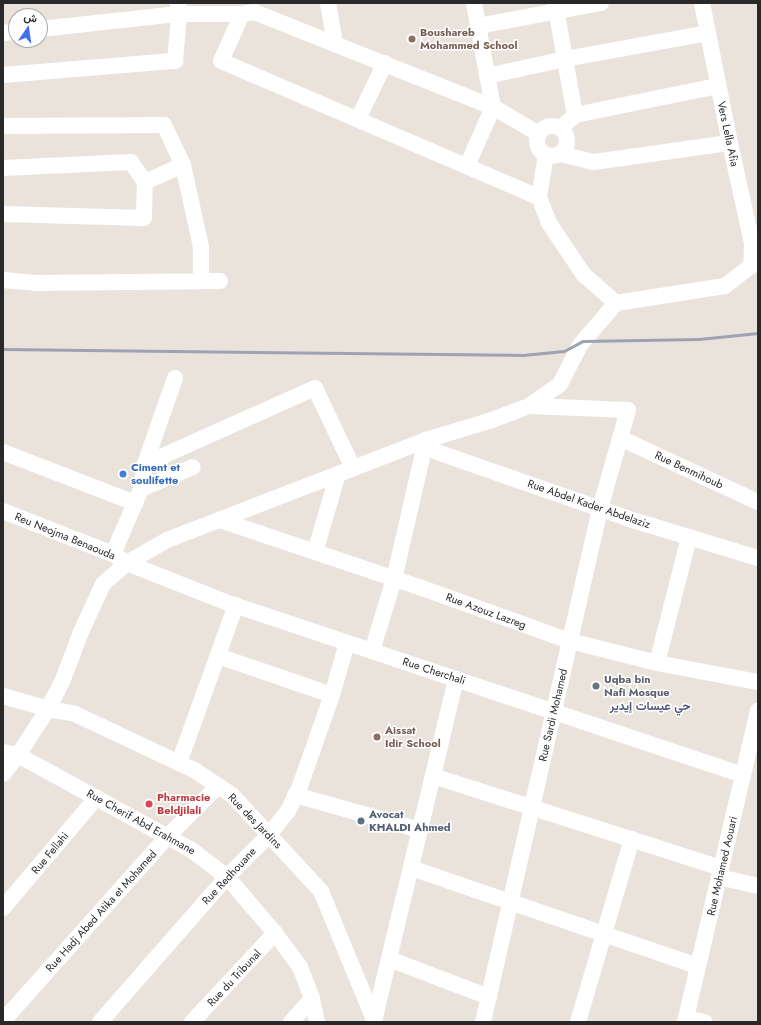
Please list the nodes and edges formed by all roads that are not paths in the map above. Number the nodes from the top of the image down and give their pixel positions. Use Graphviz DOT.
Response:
graph roads {
  1 [pos="328,3"];
  2 [pos="474,3"];
  3 [pos="601,3"];
  4 [pos="702,3"];
  5 [pos="555,7"];
  6 [pos="178,9"];
  7 [pos="242,14"];
  8 [pos="478,26"];
  9 [pos="48,28"];
  10 [pos="708,34"];
  11 [pos="335,43"];
  12 [pos="565,59"];
  13 [pos="385,63"];
  14 [pos="3,75"];
  15 [pos="487,76"];
  16 [pos="718,86"];
  17 [pos="492,107"];
  18 [pos="575,115"];
  19 [pos="358,119"];
  20 [pos="3,126"];
  21 [pos="561,128"];
  22 [pos="539,134"];
  23 [pos="730,143"];
  24 [pos="554,154"];
  25 [pos="183,166"];
  26 [pos="467,166"];
  27 [pos="3,168"];
  28 [pos="145,182"];
  29 [pos="539,197"];
  30 [pos="3,214"];
  31 [pos="755,264"];
  32 [pos="3,280"];
  33 [pos="201,281"];
  34 [pos="220,281"];
  35 [pos="616,303"];
  36 [pos="175,378"];
  37 [pos="529,406"];
  38 [pos="620,438"];
  39 [pos="426,440"];
  40 [pos="3,452"];
  41 [pos="145,464"];
  42 [pos="193,468"];
  43 [pos="353,468"];
  44 [pos="338,474"];
  45 [pos="138,496"];
  46 [pos="758,502"];
  47 [pos="600,509"];
  48 [pos="3,511"];
  49 [pos="220,520"];
  50 [pos="689,537"];
  51 [pos="315,552"];
  52 [pos="113,554"];
  53 [pos="758,558"];
  54 [pos="127,563"];
  55 [pos="394,579"];
  56 [pos="236,605"];
  57 [pos="570,641"];
  58 [pos="347,643"];
  59 [pos="372,651"];
  60 [pos="218,656"];
  61 [pos="657,663"];
  62 [pos="456,679"];
  63 [pos="758,682"];
  64 [pos="332,695"];
  65 [pos="3,696"];
  66 [pos="48,710"];
  67 [pos="758,710"];
  68 [pos="554,711"];
  69 [pos="754,741"];
  70 [pos="11,753"];
  71 [pos="179,763"];
  72 [pos="3,774"];
  73 [pos="743,774"];
  74 [pos="433,776"];
  75 [pos="218,786"];
  76 [pos="295,795"];
  77 [pos="97,798"];
  78 [pos="532,807"];
  79 [pos="420,830"];
  80 [pos="269,835"];
  81 [pos="168,836"];
  82 [pos="632,839"];
  83 [pos="411,868"];
  84 [pos="720,872"];
  85 [pos="227,877"];
  86 [pos="758,886"];
  87 [pos="511,902"];
  88 [pos="3,908"];
  89 [pos="275,933"];
  90 [pos="603,934"];
  91 [pos="389,959"];
  92 [pos="698,966"];
  93 [pos="489,997"];
  94 [pos="312,999"];
  95 [pos="8,1017"];
  96 [pos="686,1020"];
  97 [pos="374,1021"];
  98 [pos="100,1022"];
  99 [pos="192,1022"];
  100 [pos="291,1022"];
  101 [pos="317,1022"];
  102 [pos="483,1022"];
  103 [pos="578,1022"];
  104 [pos="705,1022"];
  1 -- 11 [label="street"];
  2 -- 8 [label="street"];
  3 -- 5 [label="street"];
  4 -- 10 [label="street, Vers Lella Afia"];
  5 -- 8 [label="street"];
  5 -- 12 [label="street"];
  6 -- 7 [label="street"];
  6 -- 9 [label="street"];
  6 -- 14 [label="street"];
  7 -- 11 [label="street"];
  7 -- 19 [label="street"];
  8 -- 15 [label="street"];
  10 -- 12 [label="street"];
  10 -- 16 [label="street, Vers Lella Afia"];
  11 -- 13 [label="street"];
  12 -- 15 [label="street"];
  12 -- 18 [label="street"];
  13 -- 17 [label="street"];
  13 -- 19 [label="street"];
  15 -- 17 [label="street"];
  16 -- 18 [label="street"];
  16 -- 23 [label="street, Vers Lella Afia"];
  17 -- 22 [label="street"];
  17 -- 26 [label="street"];
  18 -- 21 [label="street"];
  19 -- 26 [label="street"];
  20 -- 25 [label="street"];
  21 -- 22 [label="street"];
  21 -- 24 [label="street"];
  22 -- 24 [label="street"];
  23 -- 24 [label="street"];
  23 -- 31 [label="street, Vers Lella Afia"];
  24 -- 29 [label="street"];
  25 -- 28 [label="street"];
  25 -- 33 [label="street"];
  26 -- 29 [label="street"];
  27 -- 28 [label="street"];
  28 -- 30 [label="street"];
  29 -- 35 [label="street"];
  31 -- 35 [label="street"];
  32 -- 33 [label="street"];
  33 -- 34 [label="street"];
  35 -- 37 [label="street"];
  36 -- 41 [label="street"];
  37 -- 38 [label="street, Rue Sardi Mohamed"];
  37 -- 39 [label="street"];
  38 -- 46 [label="street, Rue Benmihoub"];
  38 -- 47 [label="street, Rue Sardi Mohamed"];
  39 -- 43 [label="street"];
  39 -- 47 [label="street, Rue Abdel Kader Abdelaziz"];
  39 -- 55 [label="street"];
  40 -- 45 [label="street"];
  41 -- 43 [label="street"];
  41 -- 45 [label="street"];
  42 -- 45 [label="street"];
  43 -- 44 [label="street"];
  44 -- 49 [label="street"];
  44 -- 51 [label="street"];
  45 -- 52 [label="street"];
  47 -- 50 [label="street, Rue Abdel Kader Abdelaziz"];
  47 -- 57 [label="street, Rue Sardi Mohamed"];
  48 -- 52 [label="street, Reu Neojma Benaouda"];
  49 -- 51 [label="street, Rue Azouz Lazreg"];
  49 -- 54 [label="street"];
  50 -- 53 [label="street, Rue Abdel Kader Abdelaziz"];
  50 -- 61 [label="street"];
  51 -- 55 [label="street, Rue Azouz Lazreg"];
  52 -- 54 [label="street, Reu Neojma Benaouda"];
  54 -- 56 [label="street, Rue Cherchali"];
  54 -- 66 [label="street"];
  55 -- 57 [label="street, Rue Azouz Lazreg"];
  55 -- 59 [label="street"];
  56 -- 58 [label="street, Rue Cherchali"];
  56 -- 60 [label="street"];
  57 -- 61 [label="street, Rue Azouz Lazreg"];
  57 -- 68 [label="street, Rue Sardi Mohamed"];
  58 -- 59 [label="street, Rue Cherchali"];
  58 -- 64 [label="street, Rue Redhouane"];
  59 -- 62 [label="street, Rue Cherchali"];
  60 -- 64 [label="street"];
  60 -- 71 [label="street"];
  61 -- 63 [label="street, Rue Azouz Lazreg"];
  62 -- 68 [label="street, Rue Cherchali"];
  62 -- 74 [label="street"];
  64 -- 76 [label="street, Rue Redhouane"];
  65 -- 66 [label="street, Rue des Jardins"];
  66 -- 70 [label="street"];
  66 -- 71 [label="street, Rue des Jardins"];
  67 -- 69 [label="street, Rue Mohamed Aouari"];
  68 -- 73 [label="street, Rue Cherchali"];
  68 -- 78 [label="street, Rue Sardi Mohamed"];
  69 -- 73 [label="street, Rue Mohamed Aouari"];
  70 -- 72 [label="street"];
  70 -- 77 [label="street, Rue Cherif Abd Erahmane"];
  71 -- 75 [label="street, Rue des Jardins"];
  73 -- 84 [label="street, Rue Mohamed Aouari"];
  74 -- 78 [label="street"];
  74 -- 79 [label="street"];
  75 -- 80 [label="street, Rue des Jardins"];
  75 -- 81 [label="street, Rue Hadj Abed Atika et Mohamed"];
  76 -- 79 [label="street"];
  76 -- 80 [label="street, Rue Redhouane"];
  77 -- 81 [label="street, Rue Cherif Abd Erahmane"];
  77 -- 88 [label="street, Rue Fellahi"];
  78 -- 82 [label="street"];
  78 -- 87 [label="street, Rue Sardi Mohamed"];
  79 -- 83 [label="street"];
  80 -- 85 [label="street, Rue Redhouane"];
  80 -- 97 [label="street, Rue des Jardins"];
  81 -- 85 [label="street, Rue Cherif Abd Erahmane"];
  81 -- 95 [label="street, Rue Hadj Abed Atika et Mohamed"];
  82 -- 84 [label="street"];
  82 -- 90 [label="street"];
  83 -- 87 [label="street"];
  83 -- 91 [label="street"];
  84 -- 86 [label="street"];
  84 -- 92 [label="street, Rue Mohamed Aouari"];
  85 -- 89 [label="street, Rue Cherif Abd Erahmane"];
  85 -- 98 [label="street, Rue Redhouane"];
  87 -- 90 [label="street"];
  87 -- 93 [label="street, Rue Sardi Mohamed"];
  89 -- 94 [label="street, Rue Cherif Abd Erahmane"];
  89 -- 99 [label="street, Rue du Tribunal"];
  90 -- 92 [label="street"];
  90 -- 103 [label="street"];
  91 -- 93 [label="street"];
  91 -- 97 [label="street"];
  92 -- 96 [label="street, Rue Mohamed Aouari"];
  93 -- 102 [label="street, Rue Sardi Mohamed"];
  94 -- 100 [label="street"];
  94 -- 101 [label="street, Rue Cherif Abd Erahmane"];
  96 -- 104 [label="street"];
}
